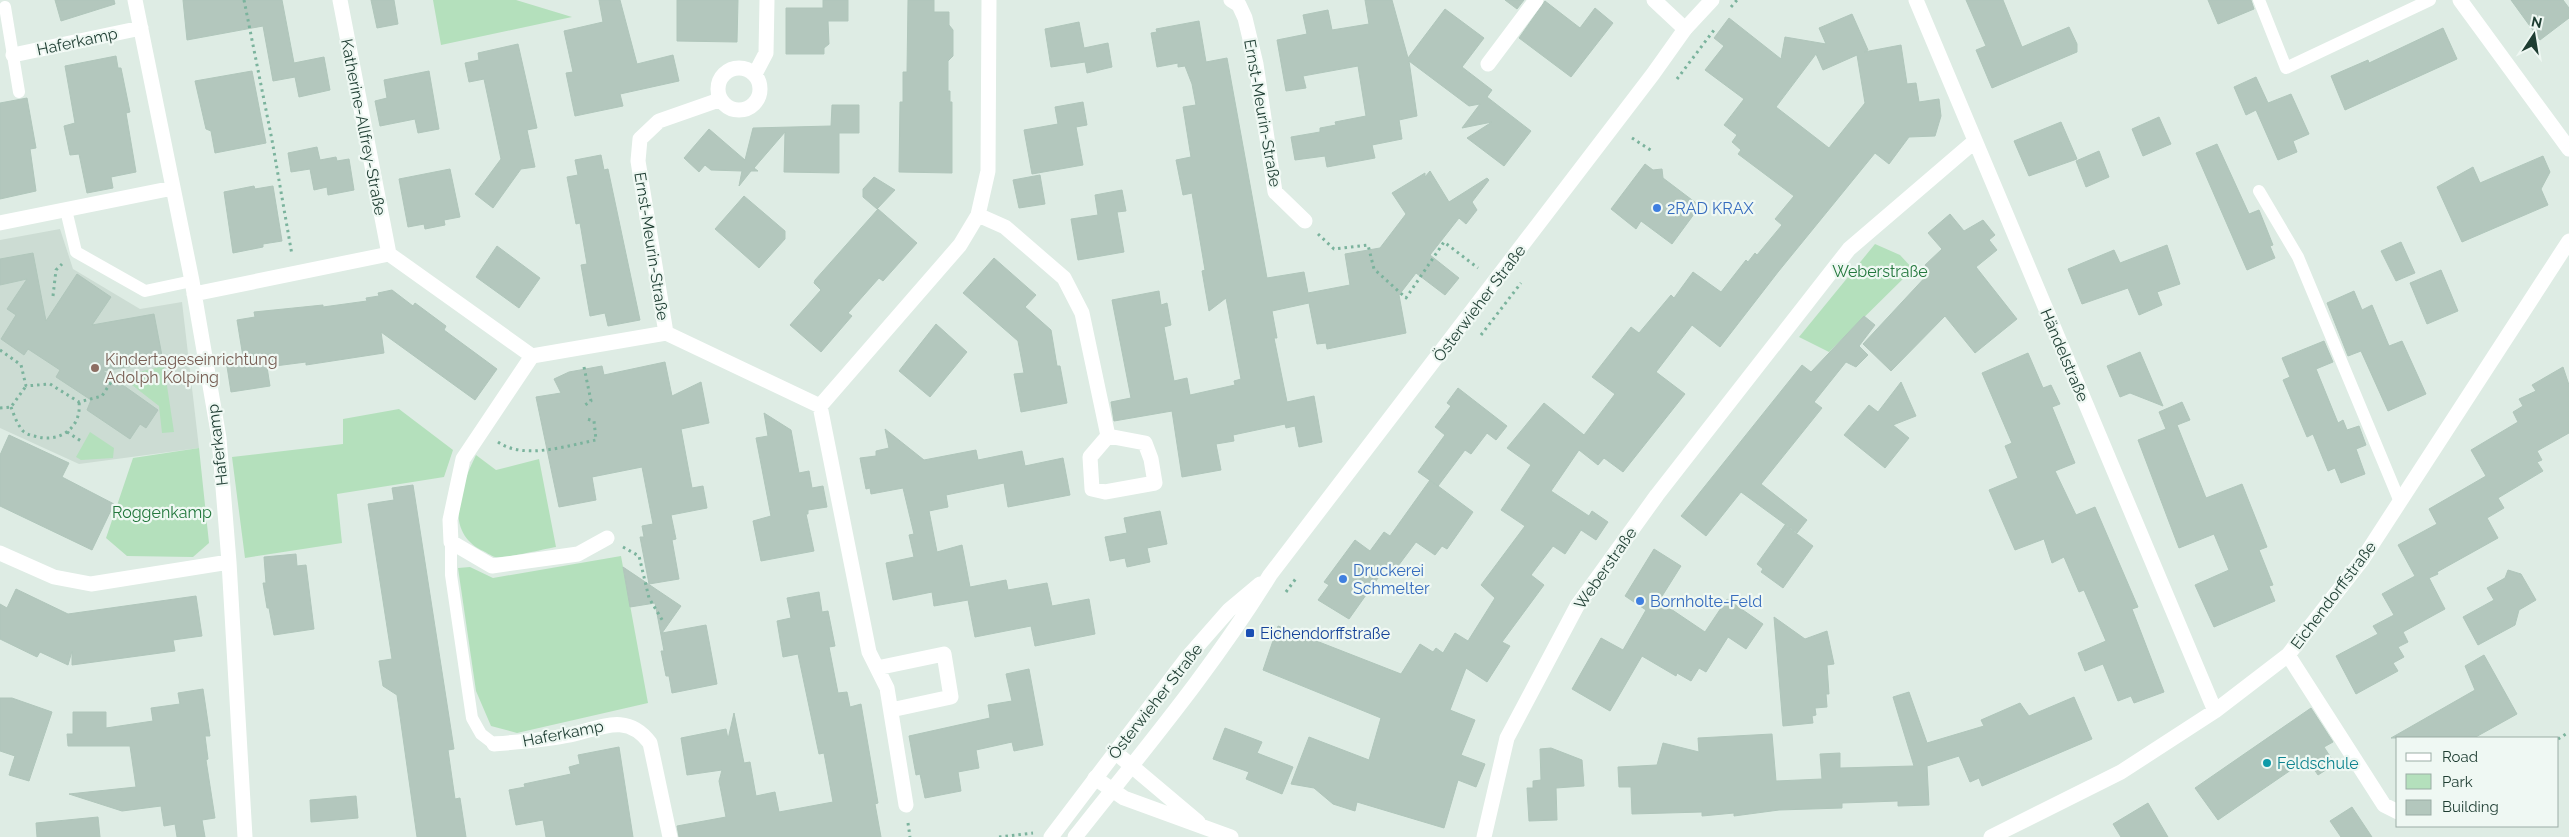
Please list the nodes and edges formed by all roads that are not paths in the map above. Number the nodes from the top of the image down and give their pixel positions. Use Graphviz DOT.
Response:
graph roads {
  1 [pos="135,0"];
  2 [pos="340,0"];
  3 [pos="767,0"];
  4 [pos="988,0"];
  5 [pos="1231,0"];
  6 [pos="1536,0"];
  7 [pos="1654,0"];
  8 [pos="1698,0"];
  9 [pos="1712,0"];
  10 [pos="1916,0"];
  11 [pos="2259,0"];
  12 [pos="2430,0"];
  13 [pos="2460,0"];
  14 [pos="5,7"];
  15 [pos="141,28"];
  16 [pos="1685,28"];
  17 [pos="13,55"];
  18 [pos="1488,64"];
  19 [pos="755,74"];
  20 [pos="20,92"];
  21 [pos="720,100"];
  22 [pos="1975,140"];
  23 [pos="2569,149"];
  24 [pos="173,188"];
  25 [pos="2260,191"];
  26 [pos="66,210"];
  27 [pos="978,216"];
  28 [pos="1305,221"];
  29 [pos="0,223"];
  30 [pos="2569,241"];
  31 [pos="389,254"];
  32 [pos="193,287"];
  33 [pos="666,333"];
  34 [pos="532,356"];
  35 [pos="820,406"];
  36 [pos="1108,436"];
  37 [pos="2400,502"];
  38 [pos="607,538"];
  39 [pos="451,542"];
  40 [pos="0,552"];
  41 [pos="229,562"];
  42 [pos="1270,575"];
  43 [pos="2288,655"];
  44 [pos="877,668"];
  45 [pos="891,710"];
  46 [pos="2215,710"];
  47 [pos="494,744"];
  48 [pos="1115,752"];
  49 [pos="1132,765"];
  50 [pos="1095,778"];
  51 [pos="1112,790"];
  52 [pos="906,805"];
  53 [pos="2396,811"];
  54 [pos="1201,825"];
  55 [pos="1044,835"];
  56 [pos="244,837"];
  57 [pos="670,837"];
  58 [pos="1075,837"];
  59 [pos="1231,837"];
  60 [pos="1484,837"];
  61 [pos="1991,837"];
  1 -- 15 [label="street, Haferkamp"];
  2 -- 31 [label="street, Katherine-Allfrey-Straße"];
  3 -- 19 [label="street"];
  4 -- 27 [label="street"];
  5 -- 28 [label="street, Ernst-Meurin-Straße"];
  6 -- 18 [label="street"];
  7 -- 16 [label="street"];
  8 -- 16 [label="street, Österwieher Straße"];
  9 -- 16 [label="street, Österwieher Straße"];
  10 -- 22 [label="street, Händelstraße"];
  11 -- 12 [label="lane"];
  13 -- 23 [label="street"];
  14 -- 17 [label="lane"];
  15 -- 17 [label="street, Haferkamp"];
  15 -- 24 [label="street, Haferkamp"];
  16 -- 42 [label="street, Österwieher Straße"];
  17 -- 20 [label="lane"];
  19 -- 21 [label="street"];
  19 -- 21 [label="street"];
  21 -- 33 [label="street, Ernst-Meurin-Straße"];
  22 -- 46 [label="street, Händelstraße"];
  22 -- 60 [label="street, Weberstraße"];
  24 -- 26 [label="street"];
  24 -- 32 [label="street, Haferkamp"];
  25 -- 37 [label="lane"];
  26 -- 29 [label="street"];
  26 -- 32 [label="lane"];
  27 -- 35 [label="street"];
  27 -- 36 [label="street"];
  30 -- 37 [label="street, Eichendorffstraße"];
  31 -- 32 [label="street"];
  31 -- 34 [label="street"];
  32 -- 41 [label="street, Haferkamp"];
  33 -- 34 [label="street"];
  33 -- 35 [label="street, Ernst-Meurin-Straße"];
  34 -- 39 [label="street"];
  35 -- 44 [label="street"];
  36 -- 36 [label="street"];
  37 -- 43 [label="street, Eichendorffstraße"];
  38 -- 39 [label="street"];
  39 -- 47 [label="lane"];
  40 -- 41 [label="street"];
  41 -- 56 [label="street, Haferkamp"];
  42 -- 48 [label="street, Österwieher Straße"];
  42 -- 49 [label="street, Österwieher Straße"];
  43 -- 46 [label="street, Eichendorffstraße"];
  43 -- 53 [label="street"];
  44 -- 45 [label="street"];
  44 -- 45 [label="street"];
  45 -- 52 [label="street"];
  46 -- 61 [label="street, Eichendorffstraße"];
  47 -- 57 [label="street, Haferkamp"];
  48 -- 49 [label="street"];
  48 -- 50 [label="street, Österwieher Straße"];
  49 -- 51 [label="street, Österwieher Straße"];
  49 -- 54 [label="street"];
  50 -- 51 [label="street"];
  50 -- 55 [label="street, Österwieher Straße"];
  51 -- 54 [label="street"];
  51 -- 58 [label="street, Österwieher Straße"];
  54 -- 59 [label="street"];
}
